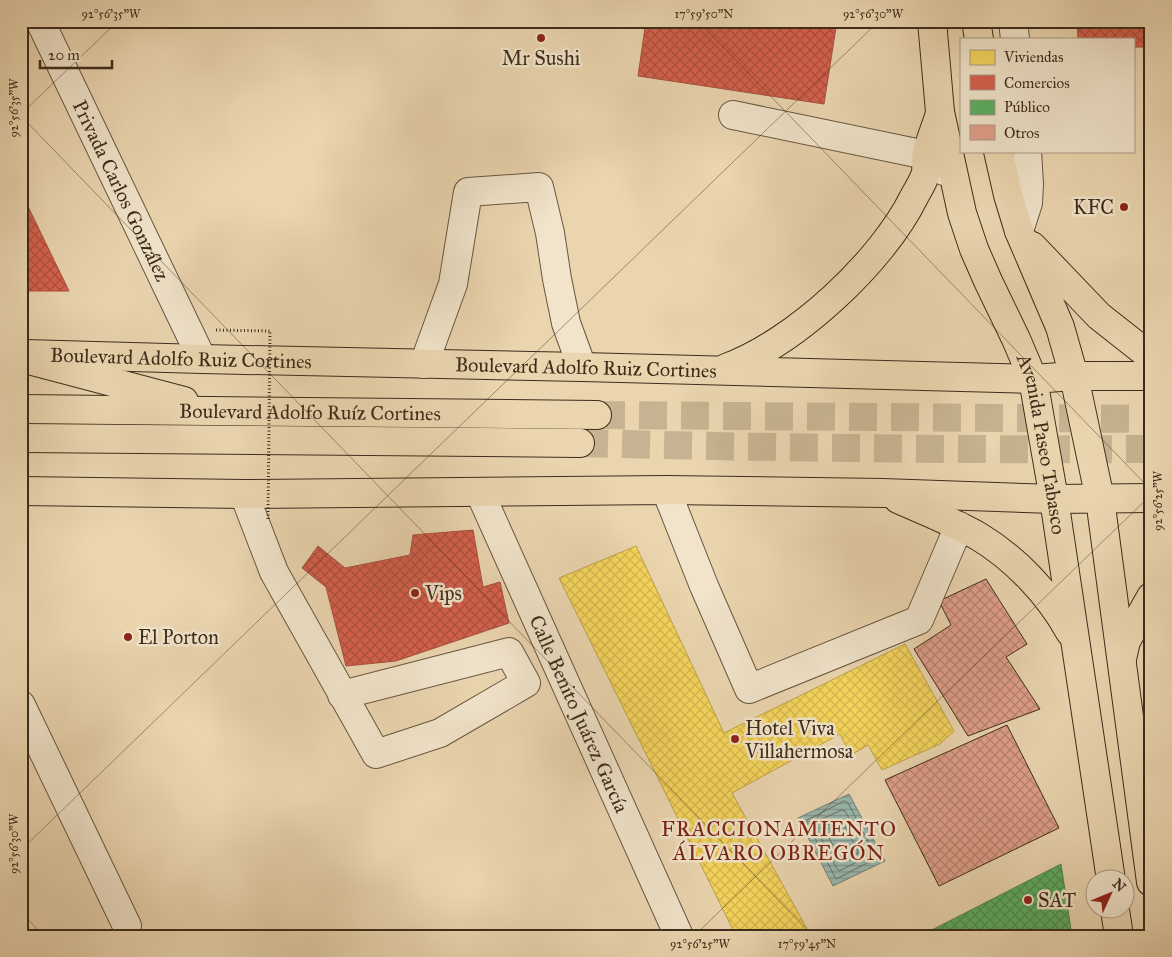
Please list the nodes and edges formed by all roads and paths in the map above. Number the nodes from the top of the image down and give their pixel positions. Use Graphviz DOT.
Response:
graph roads {
  1 [pos="40,21"];
  2 [pos="932,21"];
  3 [pos="976,21"];
  4 [pos="1012,21"];
  5 [pos="979,38"];
  6 [pos="1015,38"];
  7 [pos="940,112"];
  8 [pos="733,116"];
  9 [pos="998,152"];
  10 [pos="1028,152"];
  11 [pos="926,155"];
  12 [pos="954,180"];
  13 [pos="1019,231"];
  14 [pos="214,330"];
  15 [pos="27,352"];
  16 [pos="1151,358"];
  17 [pos="202,359"];
  18 [pos="424,364"];
  19 [pos="582,367"];
  20 [pos="719,370"];
  21 [pos="1074,376"];
  22 [pos="1151,376"];
  23 [pos="1034,379"];
  24 [pos="21,409"];
  25 [pos="222,412"];
  26 [pos="597,415"];
  27 [pos="21,438"];
  28 [pos="580,443"];
  29 [pos="666,490"];
  30 [pos="21,491"];
  31 [pos="480,493"];
  32 [pos="883,493"];
  33 [pos="244,494"];
  34 [pos="1151,498"];
  35 [pos="1054,499"];
  36 [pos="1100,499"];
  37 [pos="268,519"];
  38 [pos="959,526"];
  39 [pos="1151,597"];
  40 [pos="1075,640"];
  41 [pos="1121,663"];
  42 [pos="342,695"];
  43 [pos="21,705"];
  44 [pos="1110,870"];
  45 [pos="1151,882"];
  46 [pos="1117,920"];
  47 [pos="127,926"];
  48 [pos="679,936"];
  49 [pos="1119,936"];
  1 -- 17 [label="street, Privada Carlos González"];
  2 -- 7 [label="main road, Avenida Paseo Tabasco"];
  3 -- 5 [label="main road"];
  4 -- 6 [label="street"];
  7 -- 11 [label="main road"];
  7 -- 12 [label="main road, Avenida Paseo Tabasco"];
  8 -- 11 [label="street"];
  9 -- 13 [label="main road"];
  10 -- 13 [label="street"];
  11 -- 12 [label="street"];
  11 -- 20 [label="main road"];
  12 -- 23 [label="main road, Avenida Paseo Tabasco"];
  13 -- 16 [label="main road"];
  13 -- 21 [label="main road"];
  14 -- 37 [label="path, bridge"];
  15 -- 17 [label="main road, Boulevard Adolfo Ruiz Cortines"];
  15 -- 25 [label="main road"];
  17 -- 18 [label="main road, Boulevard Adolfo Ruiz Cortines"];
  18 -- 19 [label="main road, Boulevard Adolfo Ruiz Cortines"];
  18 -- 19 [label="street"];
  19 -- 20 [label="main road, Boulevard Adolfo Ruiz Cortines"];
  20 -- 23 [label="main road, Boulevard Adolfo Ruiz Cortines"];
  21 -- 22 [label="main road, Boulevard Adolfo Ruiz Cortines"];
  21 -- 23 [label="main road, Boulevard Adolfo Ruiz Cortines"];
  21 -- 36 [label="main road"];
  23 -- 35 [label="main road, Avenida Paseo Tabasco"];
  24 -- 25 [label="main road, Boulevard Adolfo Ruíz Cortines"];
  25 -- 26 [label="main road, Boulevard Adolfo Ruíz Cortines"];
  27 -- 28 [label="main road, Boulevard Adolfo Ruíz Cortines"];
  29 -- 31 [label="main road"];
  29 -- 32 [label="main road"];
  29 -- 38 [label="street"];
  30 -- 33 [label="main road"];
  31 -- 33 [label="main road"];
  31 -- 48 [label="street, Calle Benito Juárez García"];
  32 -- 35 [label="main road"];
  32 -- 38 [label="main road"];
  33 -- 42 [label="street"];
  34 -- 36 [label="main road"];
  35 -- 36 [label="main road"];
  35 -- 40 [label="main road, Avenida Paseo Tabasco"];
  36 -- 41 [label="main road"];
  38 -- 40 [label="main road"];
  39 -- 41 [label="main road"];
  40 -- 44 [label="main road, Avenida Paseo Tabasco"];
  41 -- 45 [label="main road"];
  42 -- 42 [label="street"];
  43 -- 47 [label="street"];
  46 -- 49 [label="main road"];
}
